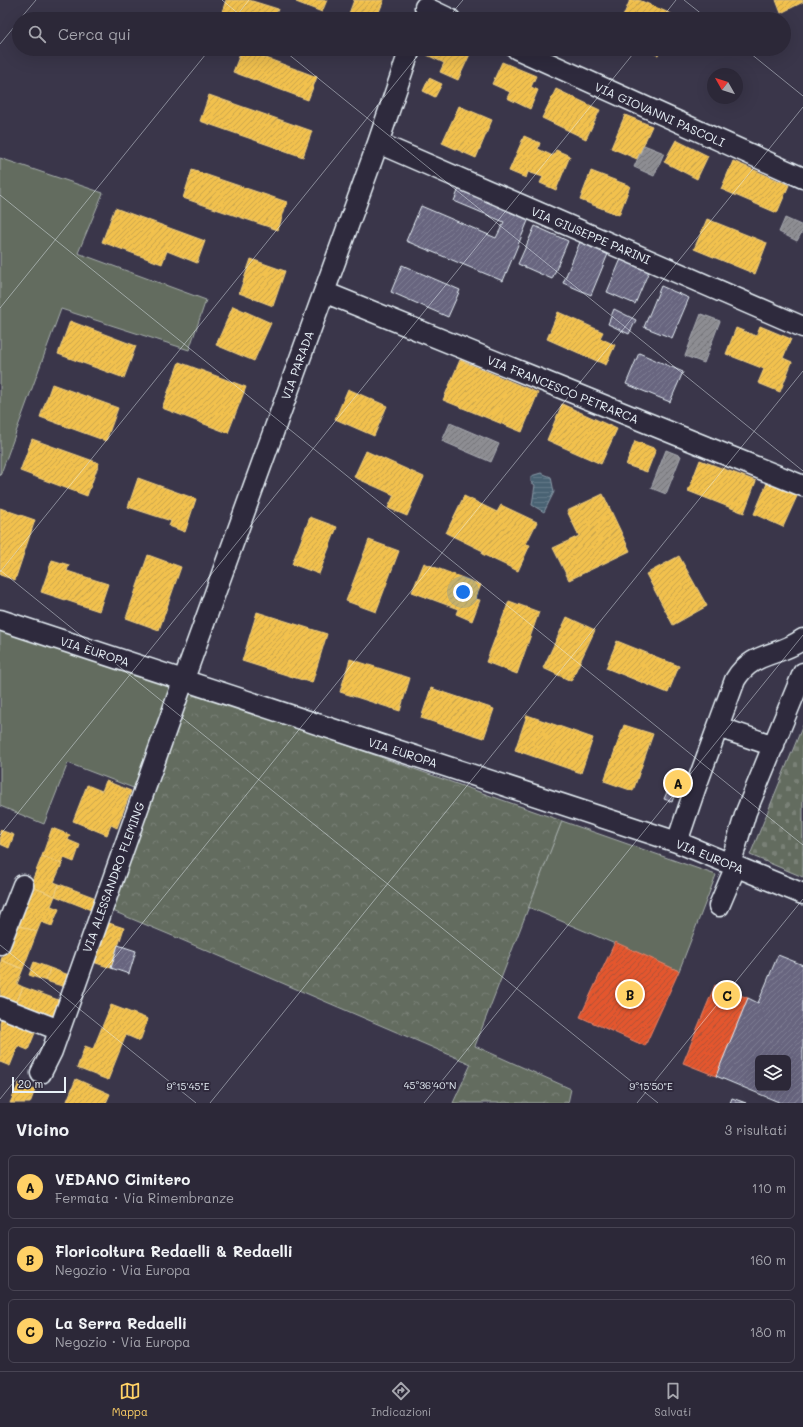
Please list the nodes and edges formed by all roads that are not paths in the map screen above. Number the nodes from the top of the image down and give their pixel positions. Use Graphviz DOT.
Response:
graph roads {
  1 [pos="408,56"];
  2 [pos="533,56"];
  3 [pos="378,143"];
  4 [pos="803,178"];
  5 [pos="324,292"];
  6 [pos="803,327"];
  7 [pos="803,486"];
  8 [pos="0,620"];
  9 [pos="803,639"];
  10 [pos="803,673"];
  11 [pos="183,680"];
  12 [pos="718,727"];
  13 [pos="774,746"];
  14 [pos="677,842"];
  15 [pos="733,865"];
  16 [pos="23,885"];
  17 [pos="803,894"];
  18 [pos="720,906"];
  19 [pos="0,944"];
  20 [pos="0,1007"];
  21 [pos="59,1030"];
  22 [pos="41,1073"];
  1 -- 3 [label="street, VIA PARADA"];
  2 -- 4 [label="street, VIA GIOVANNI PASCOLI"];
  3 -- 5 [label="street, VIA PARADA"];
  3 -- 6 [label="street, VIA GIUSEPPE PARINI"];
  5 -- 7 [label="street, VIA FRANCESCO PETRARCA"];
  5 -- 11 [label="street, VIA PARADA"];
  8 -- 11 [label="street, VIA EUROPA"];
  9 -- 12 [label="street"];
  10 -- 13 [label="street"];
  11 -- 14 [label="street, VIA EUROPA"];
  11 -- 21 [label="street, VIA ALESSANDRO FLEMING"];
  12 -- 13 [label="street"];
  12 -- 14 [label="street"];
  13 -- 15 [label="street"];
  14 -- 15 [label="street, VIA EUROPA"];
  15 -- 17 [label="street, VIA EUROPA"];
  15 -- 18 [label="street"];
  16 -- 19 [label="street"];
  20 -- 21 [label="street"];
  21 -- 22 [label="street, VIA ALESSANDRO FLEMING"];
}
